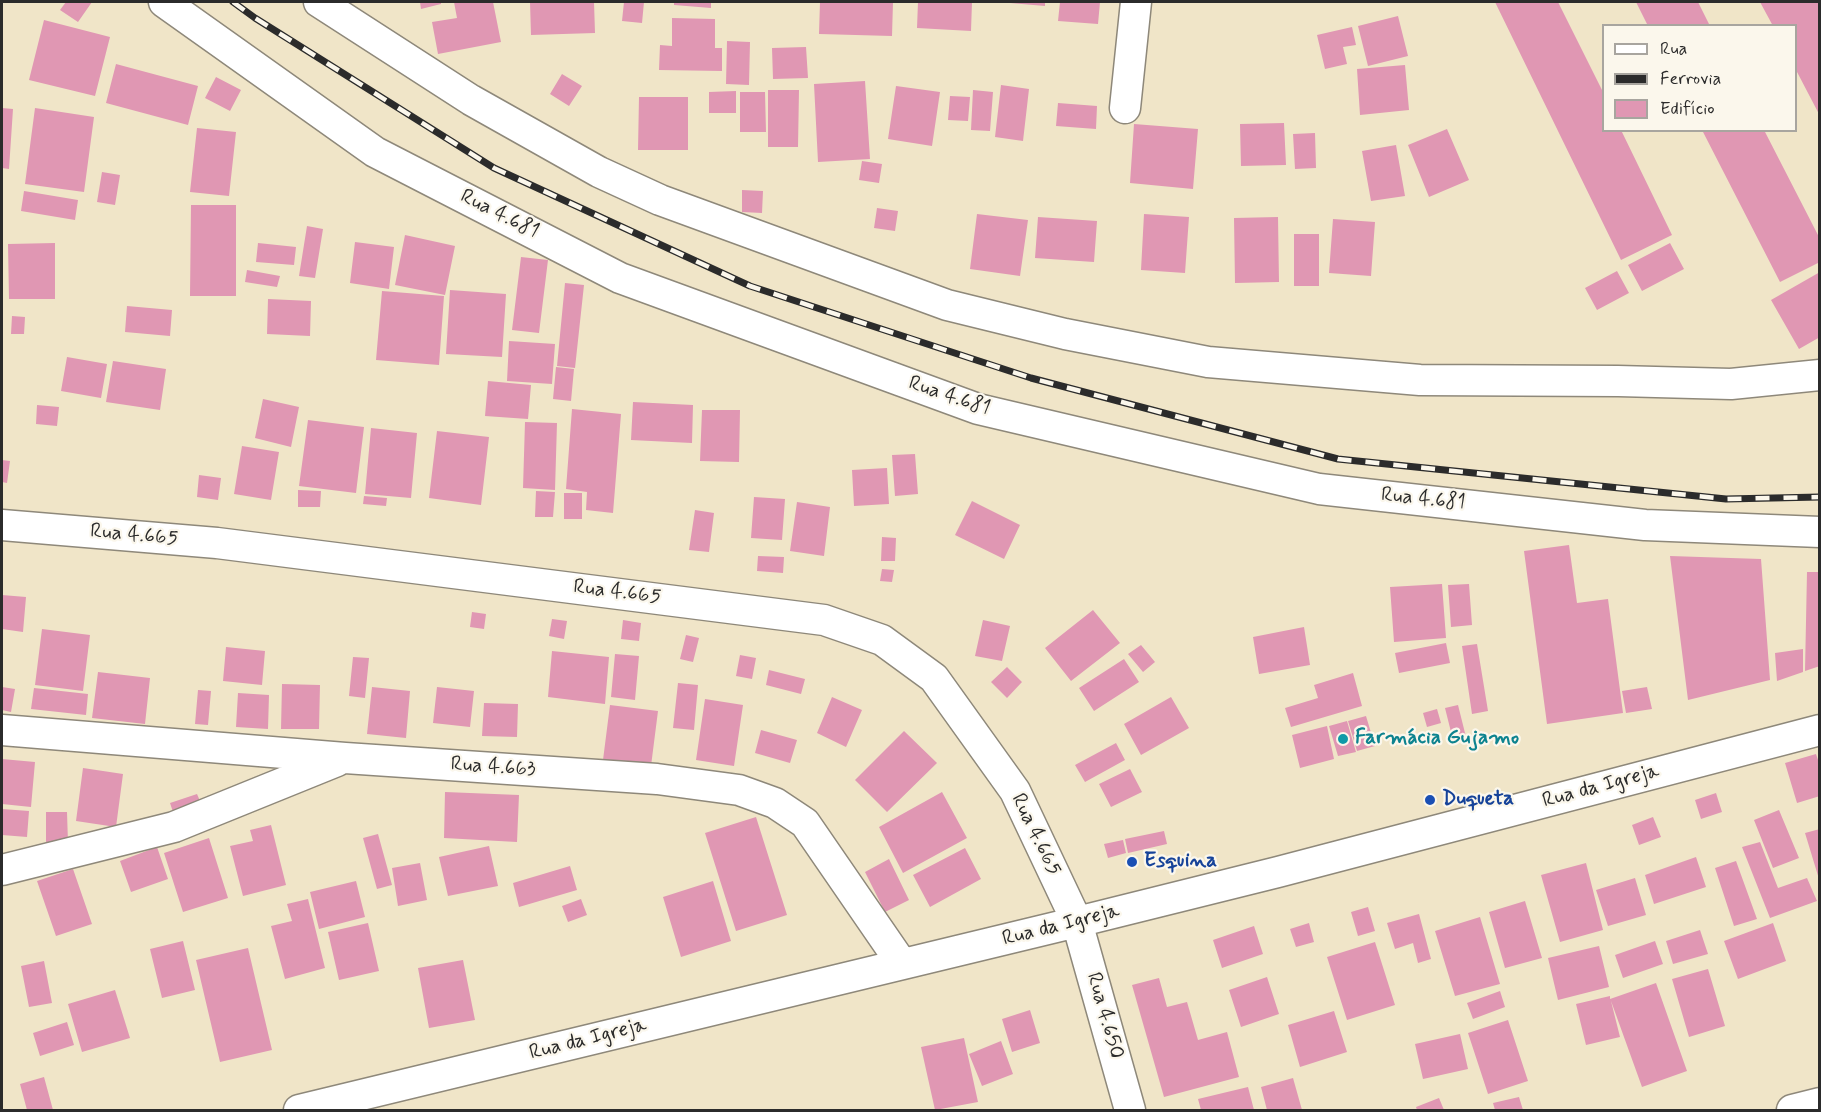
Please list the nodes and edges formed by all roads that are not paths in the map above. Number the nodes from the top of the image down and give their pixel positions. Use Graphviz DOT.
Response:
graph roads {
  1 [pos="164,2"];
  2 [pos="319,2"];
  3 [pos="1136,2"];
  4 [pos="1125,108"];
  5 [pos="1820,375"];
  6 [pos="2,525"];
  7 [pos="1820,532"];
  8 [pos="2,730"];
  9 [pos="1820,730"];
  10 [pos="345,758"];
  11 [pos="2,870"];
  12 [pos="1077,922"];
  13 [pos="902,964"];
  14 [pos="381,1090"];
  15 [pos="299,1110"];
  16 [pos="351,1110"];
  17 [pos="1130,1110"];
  1 -- 7 [label="street, Rua 4.681"];
  2 -- 5 [label="street"];
  3 -- 4 [label="street"];
  6 -- 12 [label="street, Rua 4.665"];
  8 -- 10 [label="street, Rua 4.663"];
  9 -- 12 [label="street, Rua da Igreja"];
  10 -- 11 [label="street"];
  10 -- 13 [label="street, Rua 4.663"];
  12 -- 13 [label="street, Rua da Igreja"];
  12 -- 17 [label="street, Rua 4.650"];
  13 -- 14 [label="street, Rua da Igreja"];
  14 -- 15 [label="street, Rua da Igreja"];
  14 -- 16 [label="street"];
}
